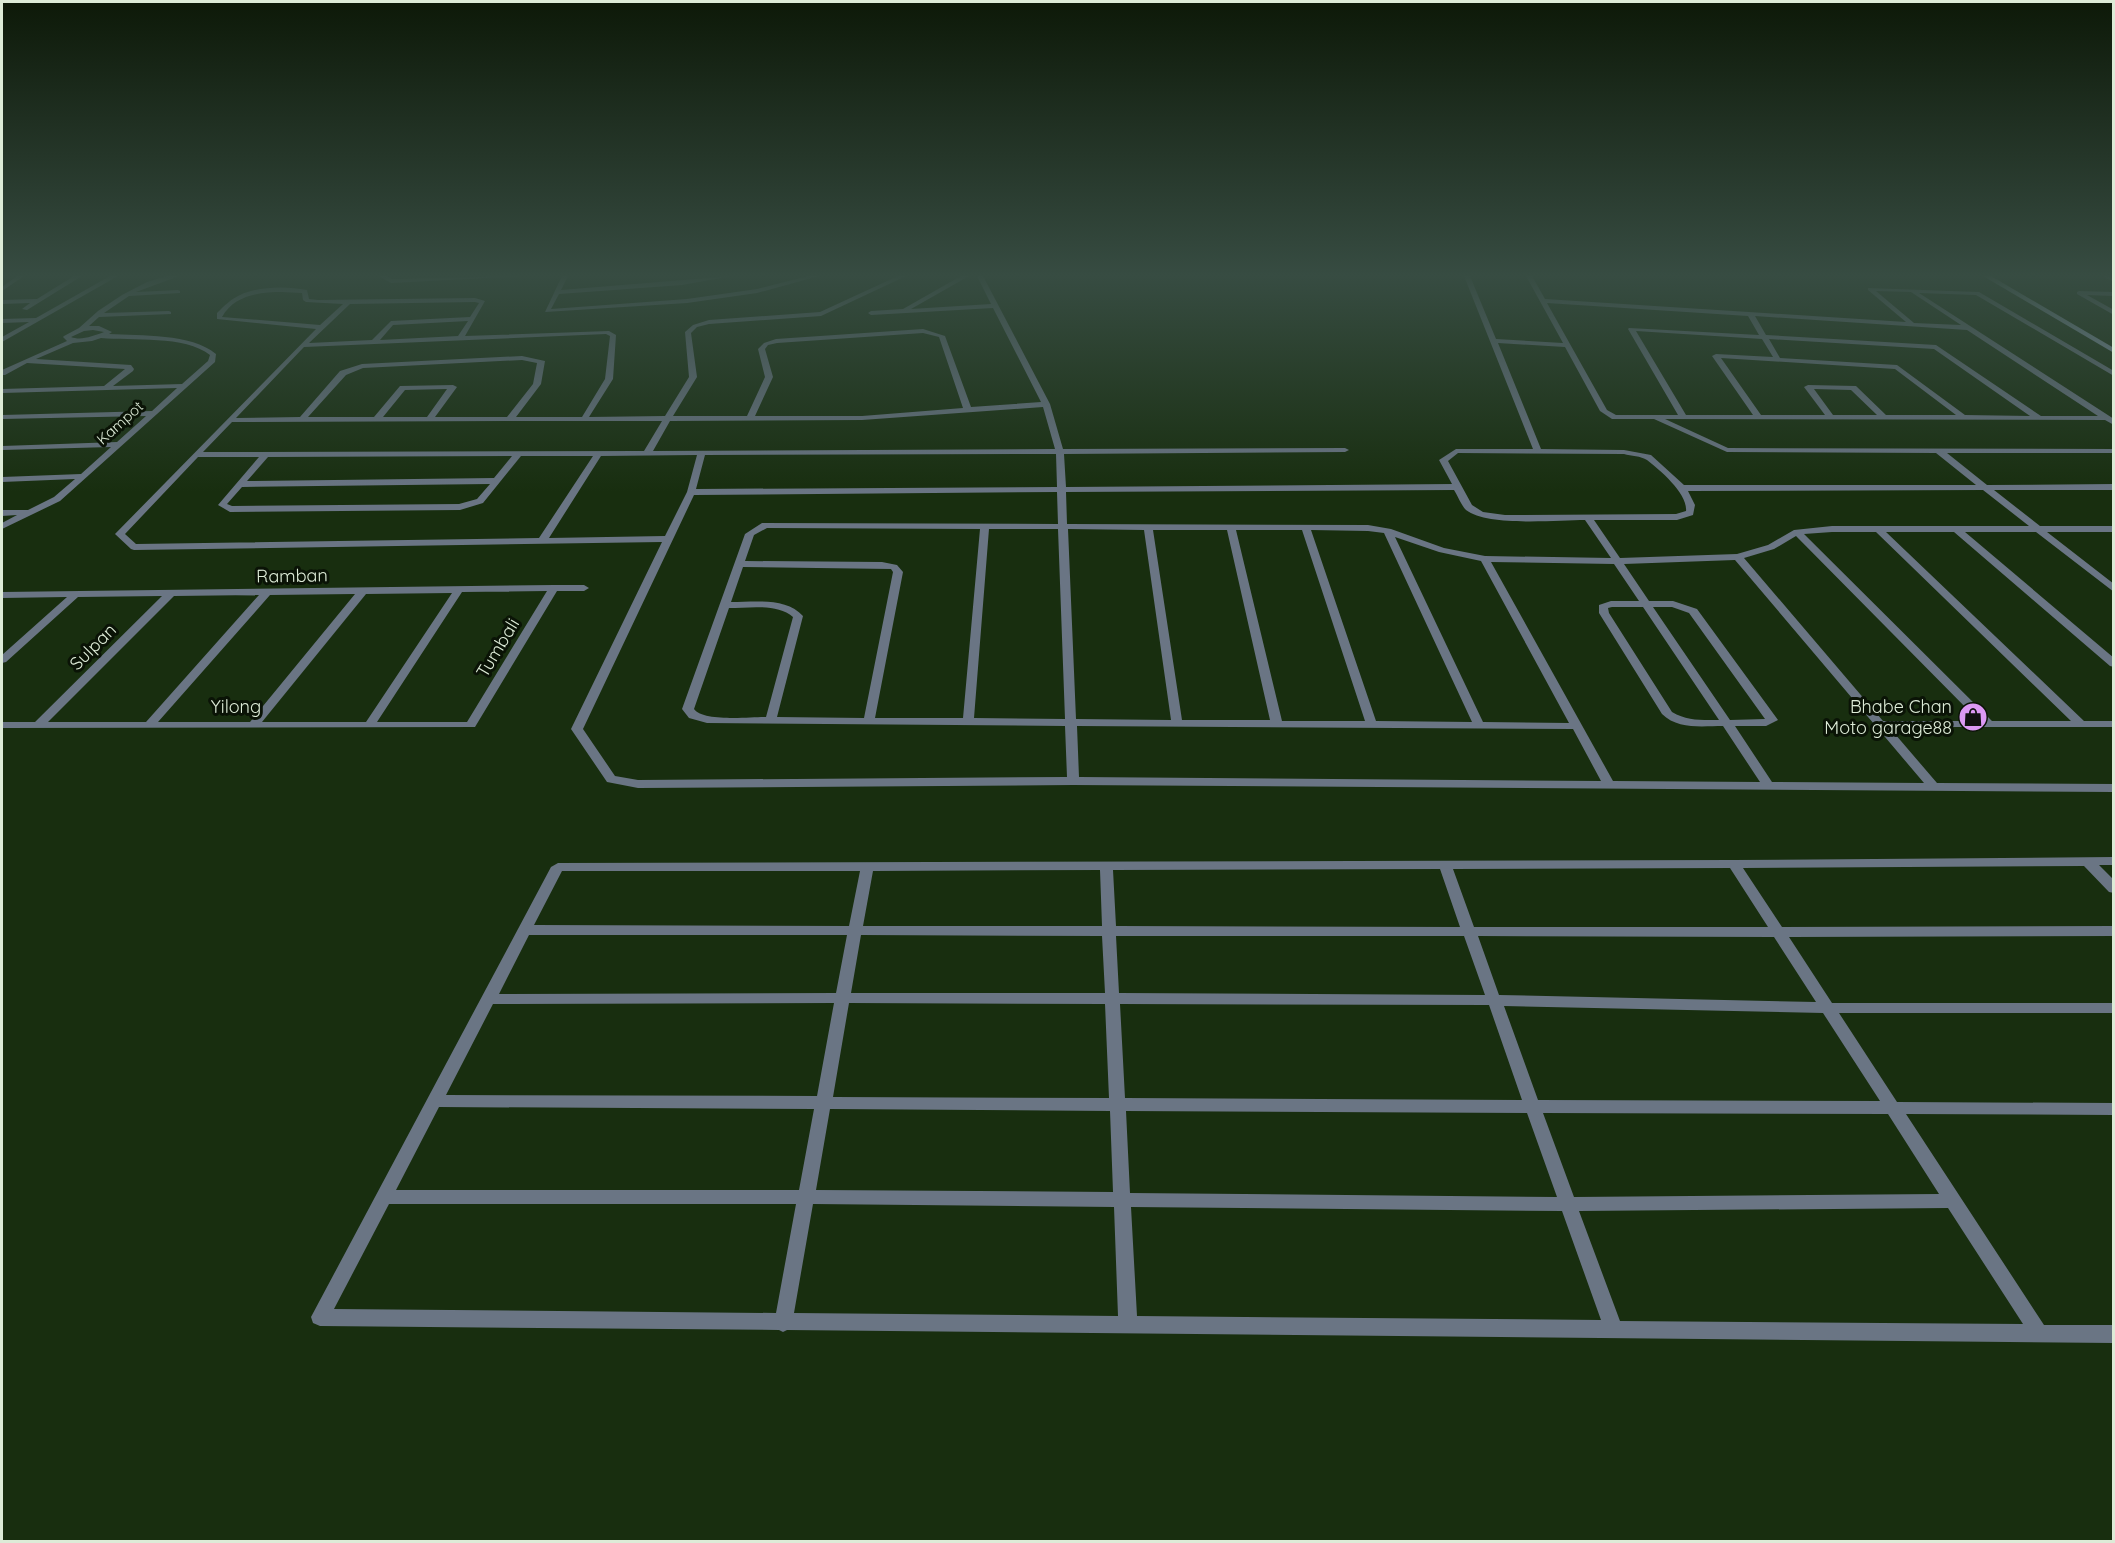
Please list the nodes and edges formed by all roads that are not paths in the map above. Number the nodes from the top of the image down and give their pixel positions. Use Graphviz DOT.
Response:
graph roads {
  1 [pos="54,348"];
  2 [pos="204,348"];
  3 [pos="299,348"];
  4 [pos="612,348"];
  5 [pos="690,348"];
  6 [pos="762,348"];
  7 [pos="946,348"];
  8 [pos="1016,348"];
  9 [pos="1496,348"];
  10 [pos="1570,348"];
  11 [pos="1643,348"];
  12 [pos="1771,348"];
  13 [pos="1937,348"];
  14 [pos="2000,348"];
  15 [pos="2070,348"];
  16 [pos="1778,360"];
  17 [pos="26,361"];
  18 [pos="2,373"];
  19 [pos="2114,374"];
  20 [pos="185,386"];
  21 [pos="106,388"];
  22 [pos="2,391"];
  23 [pos="1046,404"];
  24 [pos="968,410"];
  25 [pos="154,413"];
  26 [pos="2,417"];
  27 [pos="1654,417"];
  28 [pos="1684,417"];
  29 [pos="1759,418"];
  30 [pos="1831,418"];
  31 [pos="1884,418"];
  32 [pos="1964,418"];
  33 [pos="2039,418"];
  34 [pos="669,419"];
  35 [pos="750,419"];
  36 [pos="231,420"];
  37 [pos="302,420"];
  38 [pos="376,420"];
  39 [pos="429,420"];
  40 [pos="509,420"];
  41 [pos="584,420"];
  42 [pos="2110,420"];
  43 [pos="120,444"];
  44 [pos="2,448"];
  45 [pos="1345,450"];
  46 [pos="1538,450"];
  47 [pos="1940,451"];
  48 [pos="2114,451"];
  49 [pos="1060,452"];
  50 [pos="599,453"];
  51 [pos="647,453"];
  52 [pos="702,453"];
  53 [pos="518,454"];
  54 [pos="196,455"];
  55 [pos="265,455"];
  56 [pos="83,476"];
  57 [pos="2,479"];
  58 [pos="497,481"];
  59 [pos="241,483"];
  60 [pos="1458,487"];
  61 [pos="1985,487"];
  62 [pos="2114,487"];
  63 [pos="1062,488"];
  64 [pos="1682,488"];
  65 [pos="691,492"];
  66 [pos="30,512"];
  67 [pos="2,513"];
  68 [pos="1589,519"];
  69 [pos="2,526"];
  70 [pos="985,526"];
  71 [pos="1063,526"];
  72 [pos="1306,528"];
  73 [pos="1148,529"];
  74 [pos="1231,529"];
  75 [pos="1878,529"];
  76 [pos="1956,529"];
  77 [pos="2038,529"];
  78 [pos="2114,529"];
  79 [pos="1388,531"];
  80 [pos="1797,532"];
  81 [pos="668,539"];
  82 [pos="542,541"];
  83 [pos="1738,557"];
  84 [pos="1485,559"];
  85 [pos="1616,561"];
  86 [pos="739,564"];
  87 [pos="554,588"];
  88 [pos="584,588"];
  89 [pos="2114,589"];
  90 [pos="458,591"];
  91 [pos="266,592"];
  92 [pos="362,592"];
  93 [pos="171,593"];
  94 [pos="76,594"];
  95 [pos="2,595"];
  96 [pos="1647,604"];
  97 [pos="724,605"];
  98 [pos="4,656"];
  99 [pos="2114,663"];
  100 [pos="771,720"];
  101 [pos="869,721"];
  102 [pos="968,722"];
  103 [pos="1071,723"];
  104 [pos="1177,724"];
  105 [pos="1276,724"];
  106 [pos="1728,724"];
  107 [pos="1880,724"];
  108 [pos="1989,724"];
  109 [pos="2081,724"];
  110 [pos="2114,724"];
  111 [pos="2,725"];
  112 [pos="39,725"];
  113 [pos="149,725"];
  114 [pos="253,725"];
  115 [pos="369,725"];
  116 [pos="471,725"];
  117 [pos="1372,725"];
  118 [pos="1479,725"];
  119 [pos="1576,726"];
  120 [pos="1073,781"];
  121 [pos="1609,784"];
  122 [pos="1769,786"];
  123 [pos="1934,787"];
  124 [pos="2114,788"];
  125 [pos="2087,861"];
  126 [pos="2114,861"];
  127 [pos="1734,864"];
  128 [pos="1445,865"];
  129 [pos="867,866"];
  130 [pos="1106,866"];
  131 [pos="2114,889"];
  132 [pos="856,929"];
  133 [pos="525,930"];
  134 [pos="2114,930"];
  135 [pos="1109,932"];
  136 [pos="1469,932"];
  137 [pos="1778,932"];
  138 [pos="843,998"];
  139 [pos="488,999"];
  140 [pos="1113,999"];
  141 [pos="1495,1000"];
  142 [pos="1828,1008"];
  143 [pos="2114,1008"];
  144 [pos="434,1101"];
  145 [pos="823,1103"];
  146 [pos="1118,1105"];
  147 [pos="1533,1106"];
  148 [pos="1893,1108"];
  149 [pos="2114,1109"];
  150 [pos="383,1197"];
  151 [pos="806,1197"];
  152 [pos="1123,1201"];
  153 [pos="1953,1201"];
  154 [pos="1569,1204"];
  155 [pos="783,1323"];
  156 [pos="1128,1326"];
  157 [pos="1614,1330"];
  158 [pos="2039,1333"];
  159 [pos="2114,1334"];
  1 -- 17 [label="street"];
  2 -- 20 [label="street, Kampot"];
  3 -- 36 [label="street"];
  4 -- 41 [label="street"];
  5 -- 34 [label="street"];
  6 -- 35 [label="street"];
  7 -- 24 [label="street"];
  8 -- 23 [label="street"];
  9 -- 46 [label="street"];
  10 -- 27 [label="street"];
  11 -- 28 [label="street"];
  12 -- 16 [label="street"];
  13 -- 33 [label="street"];
  14 -- 42 [label="street"];
  15 -- 19 [label="street"];
  16 -- 29 [label="street"];
  16 -- 32 [label="street"];
  17 -- 18 [label="street"];
  17 -- 21 [label="street"];
  20 -- 21 [label="street"];
  20 -- 25 [label="street, Kampot"];
  21 -- 22 [label="street"];
  23 -- 24 [label="street"];
  23 -- 49 [label="street"];
  24 -- 35 [label="street"];
  25 -- 26 [label="street"];
  25 -- 43 [label="street, Kampot"];
  27 -- 28 [label="street"];
  27 -- 47 [label="street"];
  28 -- 29 [label="street"];
  29 -- 30 [label="street"];
  30 -- 31 [label="street"];
  30 -- 31 [label="street"];
  31 -- 32 [label="street"];
  32 -- 33 [label="street"];
  33 -- 42 [label="street"];
  34 -- 35 [label="street"];
  34 -- 41 [label="street"];
  34 -- 51 [label="street"];
  36 -- 37 [label="street"];
  36 -- 54 [label="street"];
  37 -- 38 [label="street"];
  37 -- 40 [label="street"];
  38 -- 39 [label="street"];
  38 -- 39 [label="street"];
  39 -- 40 [label="street"];
  40 -- 41 [label="street"];
  43 -- 44 [label="street"];
  43 -- 56 [label="street, Kampot"];
  45 -- 49 [label="street"];
  46 -- 60 [label="street"];
  46 -- 64 [label="street"];
  47 -- 48 [label="street"];
  47 -- 61 [label="street"];
  49 -- 52 [label="street"];
  49 -- 63 [label="street"];
  50 -- 51 [label="street"];
  50 -- 53 [label="street"];
  50 -- 82 [label="street"];
  51 -- 52 [label="street"];
  52 -- 65 [label="street"];
  53 -- 55 [label="street"];
  53 -- 58 [label="street"];
  54 -- 55 [label="street"];
  54 -- 82 [label="street"];
  55 -- 59 [label="street"];
  56 -- 57 [label="street"];
  56 -- 66 [label="street, Kampot"];
  58 -- 59 [label="street"];
  58 -- 59 [label="street"];
  60 -- 63 [label="street"];
  60 -- 68 [label="street"];
  61 -- 62 [label="street"];
  61 -- 64 [label="street"];
  61 -- 77 [label="street"];
  63 -- 65 [label="street"];
  63 -- 71 [label="street"];
  64 -- 68 [label="street"];
  65 -- 81 [label="street"];
  66 -- 67 [label="street"];
  66 -- 69 [label="street, Kampot"];
  68 -- 85 [label="street"];
  70 -- 71 [label="street"];
  70 -- 86 [label="street"];
  70 -- 102 [label="street"];
  71 -- 73 [label="street"];
  71 -- 103 [label="street"];
  72 -- 74 [label="street"];
  72 -- 79 [label="street"];
  72 -- 117 [label="street"];
  73 -- 74 [label="street"];
  73 -- 104 [label="street"];
  74 -- 105 [label="street"];
  75 -- 76 [label="street"];
  75 -- 80 [label="street"];
  75 -- 109 [label="street"];
  76 -- 77 [label="street"];
  76 -- 99 [label="street"];
  77 -- 78 [label="street"];
  77 -- 89 [label="street"];
  79 -- 84 [label="street"];
  79 -- 118 [label="street"];
  80 -- 83 [label="street"];
  80 -- 108 [label="street"];
  81 -- 82 [label="street"];
  81 -- 120 [label="street"];
  83 -- 85 [label="street"];
  83 -- 107 [label="street"];
  84 -- 85 [label="street"];
  84 -- 119 [label="street"];
  85 -- 96 [label="street"];
  86 -- 97 [label="street"];
  86 -- 101 [label="street"];
  87 -- 88 [label="street, Ramban"];
  87 -- 90 [label="street, Ramban"];
  87 -- 116 [label="street, Tumbali"];
  90 -- 92 [label="street, Ramban"];
  90 -- 115 [label="street"];
  91 -- 92 [label="street, Ramban"];
  91 -- 93 [label="street, Ramban"];
  91 -- 113 [label="street"];
  92 -- 114 [label="street"];
  93 -- 94 [label="street, Ramban"];
  93 -- 112 [label="street, Sulpan"];
  94 -- 95 [label="street, Ramban"];
  94 -- 98 [label="street"];
  96 -- 106 [label="street"];
  96 -- 106 [label="street"];
  96 -- 106 [label="street"];
  97 -- 100 [label="street"];
  97 -- 100 [label="street"];
  100 -- 101 [label="street"];
  101 -- 102 [label="street"];
  102 -- 103 [label="street"];
  103 -- 104 [label="street"];
  103 -- 120 [label="street"];
  104 -- 105 [label="street"];
  105 -- 117 [label="street"];
  106 -- 122 [label="street"];
  107 -- 108 [label="street"];
  107 -- 123 [label="street"];
  108 -- 109 [label="street"];
  109 -- 110 [label="street"];
  111 -- 112 [label="street, Yilong"];
  112 -- 113 [label="street, Yilong"];
  113 -- 114 [label="street, Yilong"];
  114 -- 115 [label="street, Yilong"];
  115 -- 116 [label="street, Yilong"];
  117 -- 118 [label="street"];
  118 -- 119 [label="street"];
  119 -- 121 [label="street"];
  120 -- 121 [label="street"];
  121 -- 122 [label="street"];
  122 -- 123 [label="street"];
  123 -- 124 [label="street"];
  125 -- 126 [label="street"];
  125 -- 127 [label="street"];
  125 -- 131 [label="street"];
  127 -- 128 [label="street"];
  127 -- 137 [label="street"];
  128 -- 130 [label="street"];
  128 -- 136 [label="street"];
  129 -- 130 [label="street"];
  129 -- 132 [label="street"];
  129 -- 133 [label="street"];
  130 -- 135 [label="street"];
  132 -- 133 [label="street"];
  132 -- 135 [label="street"];
  132 -- 138 [label="street"];
  133 -- 139 [label="street"];
  134 -- 137 [label="street"];
  135 -- 136 [label="street"];
  135 -- 140 [label="street"];
  136 -- 137 [label="street"];
  136 -- 141 [label="street"];
  137 -- 142 [label="street"];
  138 -- 139 [label="street"];
  138 -- 140 [label="street"];
  138 -- 145 [label="street"];
  139 -- 144 [label="street"];
  140 -- 141 [label="street"];
  140 -- 146 [label="street"];
  141 -- 142 [label="street"];
  141 -- 147 [label="street"];
  142 -- 143 [label="street"];
  142 -- 148 [label="street"];
  144 -- 145 [label="street"];
  144 -- 150 [label="street"];
  145 -- 146 [label="street"];
  145 -- 151 [label="street"];
  146 -- 147 [label="street"];
  146 -- 152 [label="street"];
  147 -- 148 [label="street"];
  147 -- 154 [label="street"];
  148 -- 149 [label="street"];
  148 -- 153 [label="street"];
  150 -- 151 [label="street"];
  150 -- 155 [label="street"];
  151 -- 152 [label="street"];
  151 -- 155 [label="street"];
  152 -- 154 [label="street"];
  152 -- 156 [label="street"];
  153 -- 154 [label="street"];
  153 -- 158 [label="street"];
  154 -- 157 [label="street"];
  155 -- 156 [label="street"];
  156 -- 157 [label="street"];
  157 -- 158 [label="street"];
  158 -- 159 [label="street"];
}
